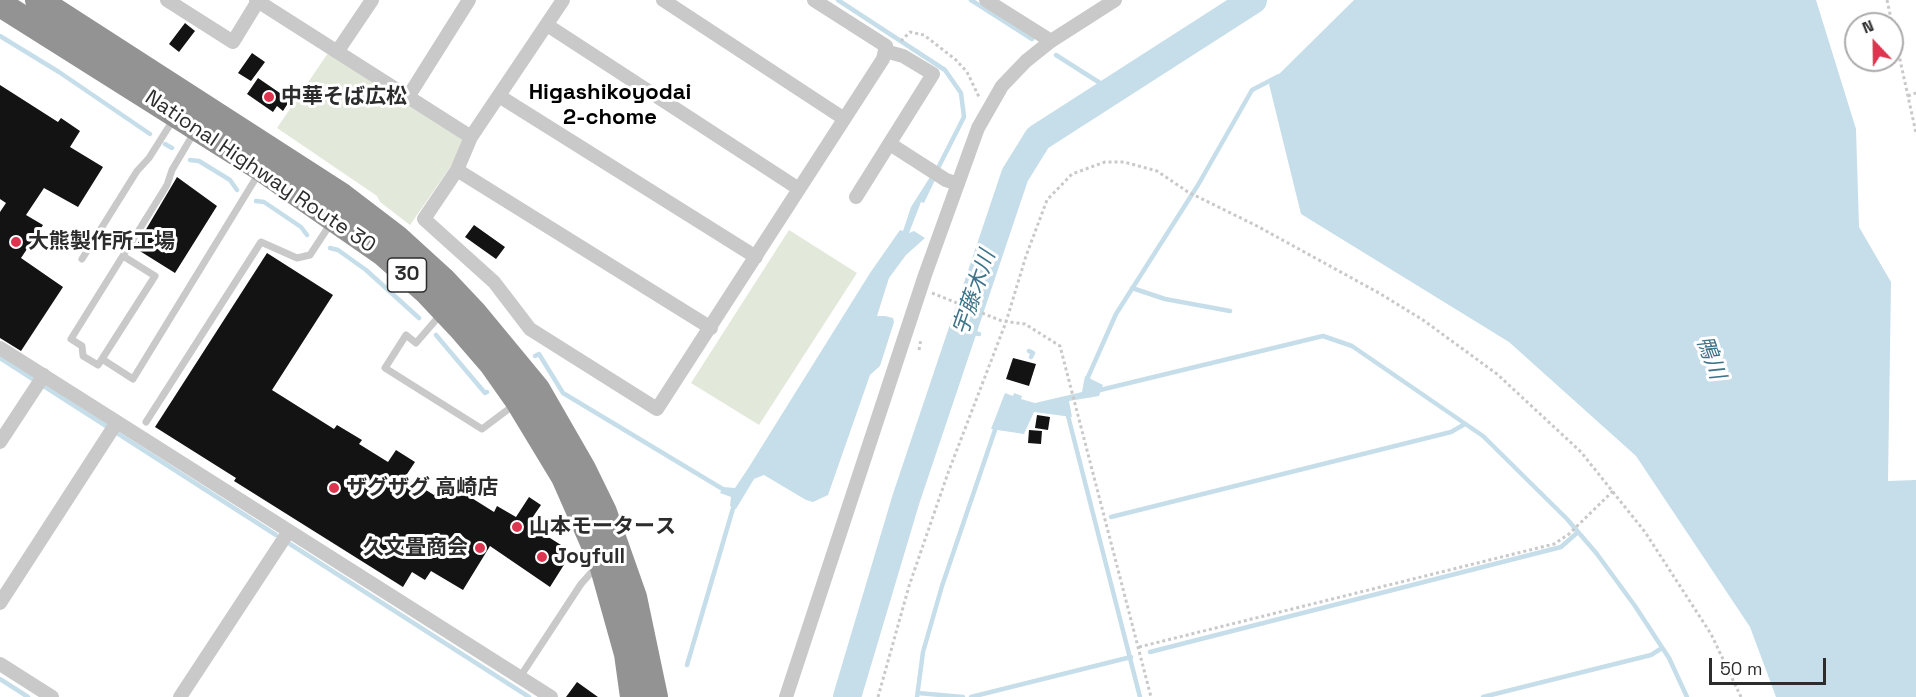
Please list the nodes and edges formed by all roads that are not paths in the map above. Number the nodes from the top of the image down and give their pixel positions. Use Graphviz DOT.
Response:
graph roads {
  1 [pos="38,0"];
  2 [pos="167,0"];
  3 [pos="372,0"];
  4 [pos="469,0"];
  5 [pos="563,0"];
  6 [pos="663,0"];
  7 [pos="814,0"];
  8 [pos="986,0"];
  9 [pos="1115,0"];
  10 [pos="257,1"];
  11 [pos="0,4"];
  12 [pos="276,5"];
  13 [pos="547,25"];
  14 [pos="1051,41"];
  15 [pos="885,51"];
  16 [pos="337,52"];
  17 [pos="499,96"];
  18 [pos="408,97"];
  19 [pos="843,118"];
  20 [pos="187,121"];
  21 [pos="471,137"];
  22 [pos="890,144"];
  23 [pos="262,169"];
  24 [pos="457,170"];
  25 [pos="958,184"];
  26 [pos="799,189"];
  27 [pos="856,196"];
  28 [pos="334,219"];
  29 [pos="123,256"];
  30 [pos="756,257"];
  31 [pos="81,259"];
  32 [pos="444,311"];
  33 [pos="711,328"];
  34 [pos="0,348"];
  35 [pos="102,359"];
  36 [pos="40,380"];
  37 [pos="518,401"];
  38 [pos="146,422"];
  39 [pos="114,428"];
  40 [pos="0,442"];
  41 [pos="289,531"];
  42 [pos="601,561"];
  43 [pos="0,603"];
  44 [pos="0,664"];
  45 [pos="520,678"];
  46 [pos="52,697"];
  47 [pos="180,697"];
  48 [pos="550,697"];
  49 [pos="633,697"];
  50 [pos="655,697"];
  51 [pos="786,697"];
  1 -- 50 [label="highway, National Highway Route 30 / 30"];
  2 -- 10 [label="street"];
  3 -- 16 [label="street"];
  4 -- 18 [label="street"];
  5 -- 13 [label="street"];
  6 -- 19 [label="street"];
  7 -- 15 [label="street"];
  8 -- 14 [label="street"];
  9 -- 14 [label="street"];
  10 -- 12 [label="street"];
  11 -- 20 [label="highway, National Highway Route 30 / 30"];
  12 -- 16 [label="street"];
  13 -- 17 [label="street"];
  13 -- 26 [label="street"];
  14 -- 25 [label="street"];
  15 -- 19 [label="street"];
  15 -- 22 [label="street"];
  16 -- 18 [label="street"];
  17 -- 21 [label="street"];
  17 -- 30 [label="street"];
  18 -- 21 [label="street"];
  19 -- 26 [label="street"];
  20 -- 23 [label="highway, National Highway Route 30 / 30"];
  20 -- 29 [label="lane"];
  20 -- 31 [label="lane"];
  21 -- 24 [label="street"];
  22 -- 25 [label="street"];
  22 -- 27 [label="street"];
  23 -- 28 [label="highway, National Highway Route 30 / 30"];
  23 -- 35 [label="lane"];
  24 -- 33 [label="street"];
  24 -- 33 [label="street"];
  25 -- 51 [label="street"];
  26 -- 30 [label="street"];
  28 -- 32 [label="highway, National Highway Route 30 / 30"];
  28 -- 38 [label="lane"];
  29 -- 35 [label="lane"];
  29 -- 35 [label="lane"];
  30 -- 33 [label="street"];
  32 -- 37 [label="highway, National Highway Route 30 / 30"];
  32 -- 37 [label="lane"];
  34 -- 36 [label="street"];
  36 -- 39 [label="street"];
  36 -- 40 [label="street"];
  37 -- 42 [label="highway, National Highway Route 30 / 30"];
  39 -- 41 [label="street"];
  39 -- 43 [label="street"];
  41 -- 45 [label="street"];
  41 -- 47 [label="street"];
  42 -- 45 [label="lane"];
  42 -- 49 [label="highway, National Highway Route 30 / 30"];
  44 -- 46 [label="street"];
  45 -- 48 [label="street"];
}
